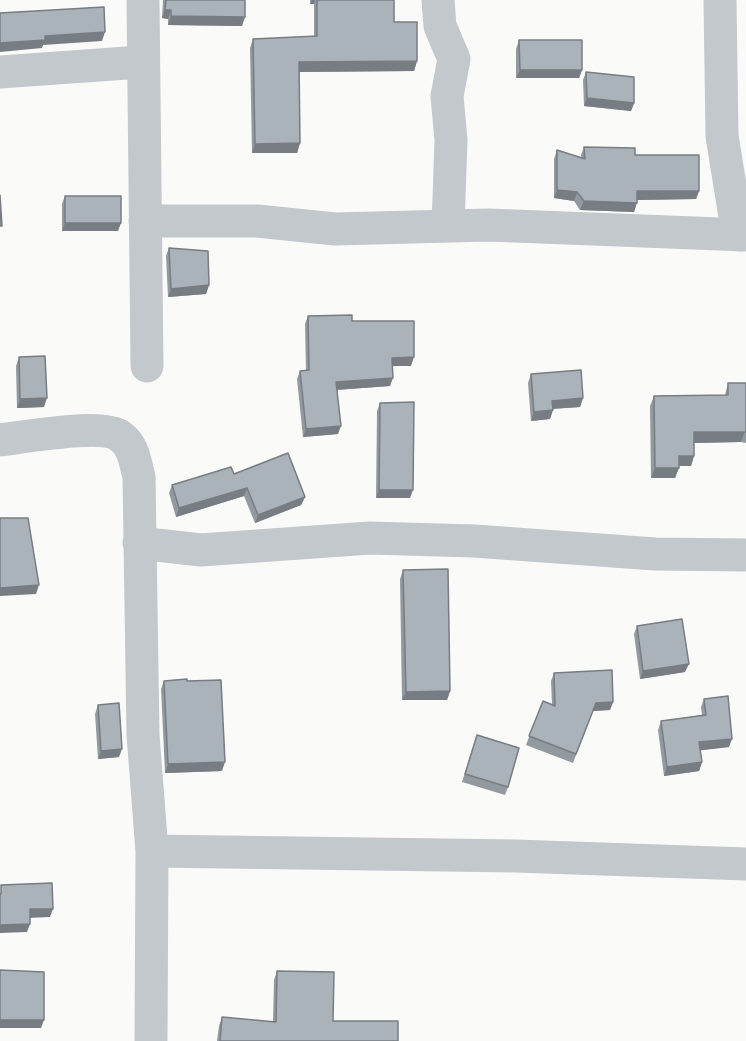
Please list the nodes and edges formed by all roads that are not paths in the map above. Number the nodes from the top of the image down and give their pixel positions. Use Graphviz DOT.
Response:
graph roads {
  1 [pos="143,0"];
  2 [pos="438,0"];
  3 [pos="720,0"];
  4 [pos="141,62"];
  5 [pos="0,72"];
  6 [pos="145,221"];
  7 [pos="447,226"];
  8 [pos="742,235"];
  9 [pos="147,366"];
  10 [pos="0,440"];
  11 [pos="139,543"];
  12 [pos="746,555"];
  13 [pos="152,851"];
  14 [pos="746,864"];
  15 [pos="151,1041"];
  1 -- 4 [label="street"];
  2 -- 7 [label="street"];
  3 -- 8 [label="street"];
  4 -- 5 [label="street"];
  4 -- 6 [label="street"];
  6 -- 7 [label="street"];
  6 -- 9 [label="street"];
  7 -- 8 [label="street"];
  10 -- 11 [label="street"];
  11 -- 12 [label="street"];
  11 -- 13 [label="street"];
  13 -- 14 [label="street"];
  13 -- 15 [label="street"];
}
